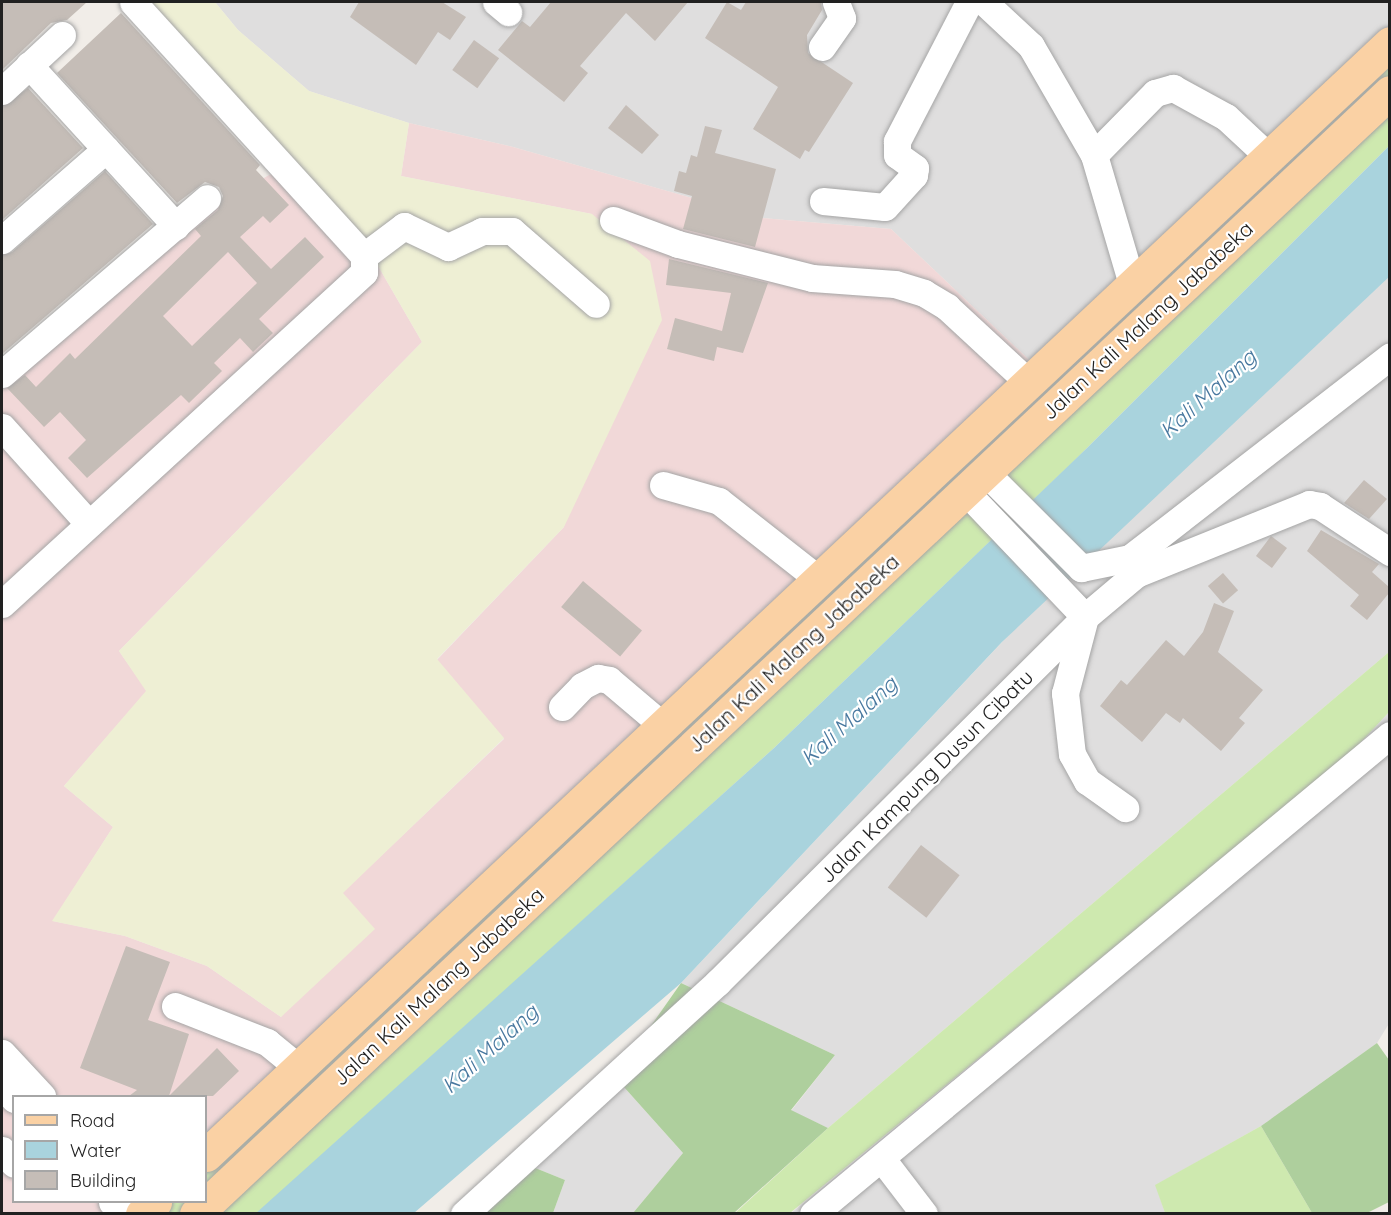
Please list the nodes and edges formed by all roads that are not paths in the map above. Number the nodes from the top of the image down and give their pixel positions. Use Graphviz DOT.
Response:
graph roads {
  1 [pos="133,2"];
  2 [pos="836,2"];
  3 [pos="969,2"];
  4 [pos="984,2"];
  5 [pos="62,35"];
  6 [pos="1389,43"];
  7 [pos="822,47"];
  8 [pos="29,65"];
  9 [pos="2,91"];
  10 [pos="1389,92"];
  11 [pos="1306,121"];
  12 [pos="1332,147"];
  13 [pos="106,149"];
  14 [pos="1094,155"];
  15 [pos="1269,156"];
  16 [pos="207,198"];
  17 [pos="823,201"];
  18 [pos="613,220"];
  19 [pos="176,226"];
  20 [pos="2,240"];
  21 [pos="364,256"];
  22 [pos="1132,284"];
  23 [pos="596,304"];
  24 [pos="1389,357"];
  25 [pos="2,374"];
  26 [pos="1028,382"];
  27 [pos="2,427"];
  28 [pos="663,486"];
  29 [pos="977,490"];
  30 [pos="89,524"];
  31 [pos="1389,552"];
  32 [pos="1133,566"];
  33 [pos="818,579"];
  34 [pos="2,604"];
  35 [pos="1085,616"];
  36 [pos="562,707"];
  37 [pos="662,726"];
  38 [pos="1389,735"];
  39 [pos="1125,808"];
  40 [pos="175,1006"];
  41 [pos="2,1053"];
  42 [pos="300,1069"];
  43 [pos="41,1095"];
  44 [pos="2,1150"];
  45 [pos="207,1154"];
  46 [pos="882,1160"];
  47 [pos="12,1162"];
  48 [pos="114,1203"];
  49 [pos="154,1203"];
  50 [pos="135,1214"];
  51 [pos="142,1214"];
  52 [pos="196,1214"];
  53 [pos="464,1214"];
  54 [pos="813,1214"];
  55 [pos="924,1214"];
  1 -- 21 [label="street"];
  2 -- 7 [label="street"];
  3 -- 17 [label="street"];
  4 -- 14 [label="street"];
  5 -- 8 [label="street"];
  6 -- 11 [label="main road, Jalan Kali Malang Jababeka"];
  8 -- 9 [label="street"];
  8 -- 13 [label="street"];
  10 -- 12 [label="main road, Jalan Kali Malang Jababeka"];
  11 -- 12 [label="main road"];
  11 -- 15 [label="main road, Jalan Kali Malang Jababeka"];
  12 -- 29 [label="main road, Jalan Kali Malang Jababeka"];
  13 -- 19 [label="street"];
  13 -- 20 [label="street"];
  14 -- 15 [label="street"];
  14 -- 22 [label="street"];
  15 -- 22 [label="main road, Jalan Kali Malang Jababeka"];
  16 -- 19 [label="street"];
  18 -- 26 [label="street"];
  19 -- 25 [label="street"];
  21 -- 23 [label="street"];
  21 -- 30 [label="street"];
  22 -- 26 [label="main road, Jalan Kali Malang Jababeka"];
  24 -- 32 [label="street, Jalan Kampung Dusun Cibatu"];
  26 -- 33 [label="main road, Jalan Kali Malang Jababeka"];
  27 -- 30 [label="street"];
  28 -- 33 [label="street"];
  29 -- 32 [label="street"];
  29 -- 35 [label="street"];
  29 -- 52 [label="main road, Jalan Kali Malang Jababeka"];
  30 -- 34 [label="street"];
  31 -- 32 [label="street"];
  32 -- 35 [label="street, Jalan Kampung Dusun Cibatu"];
  33 -- 37 [label="main road, Jalan Kali Malang Jababeka"];
  35 -- 39 [label="street"];
  35 -- 53 [label="street, Jalan Kampung Dusun Cibatu"];
  36 -- 37 [label="street"];
  37 -- 42 [label="main road, Jalan Kali Malang Jababeka"];
  38 -- 46 [label="street"];
  40 -- 42 [label="street"];
  41 -- 43 [label="street"];
  42 -- 45 [label="main road, Jalan Kali Malang Jababeka"];
  44 -- 47 [label="street"];
  46 -- 54 [label="street"];
  46 -- 55 [label="street"];
  48 -- 50 [label="street"];
  49 -- 51 [label="main road"];
}
